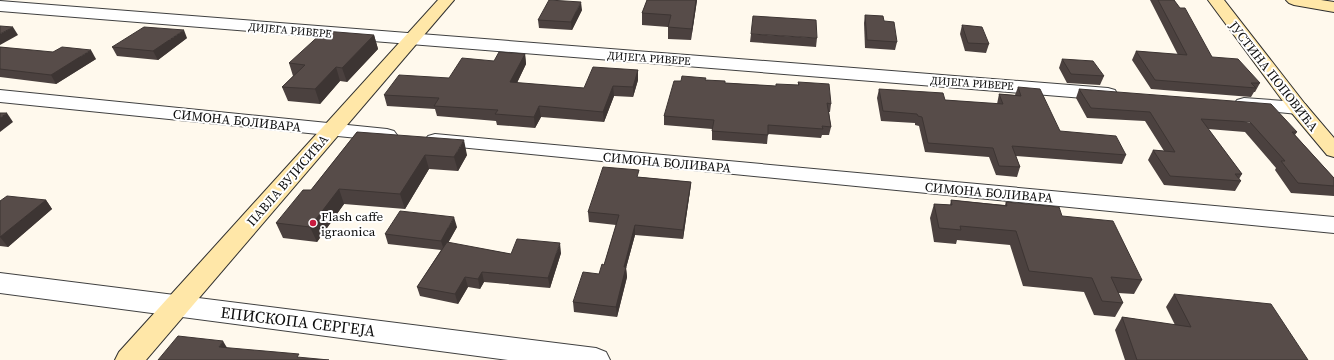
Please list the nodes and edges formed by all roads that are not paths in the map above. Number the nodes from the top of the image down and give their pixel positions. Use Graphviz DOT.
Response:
graph roads {
  1 [pos="446,0"];
  2 [pos="1216,0"];
  3 [pos="1294,0"];
  4 [pos="0,6"];
  5 [pos="1334,7"];
  6 [pos="410,40"];
  7 [pos="1124,95"];
  8 [pos="0,96"];
  9 [pos="1227,103"];
  10 [pos="1298,108"];
  11 [pos="331,130"];
  12 [pos="1334,151"];
  13 [pos="1334,225"];
  14 [pos="0,283"];
  15 [pos="177,306"];
  16 [pos="129,360"];
  17 [pos="596,360"];
  1 -- 6 [label="street, ПАВЛА ВУЈИСИЋА"];
  2 -- 10 [label="street, ЈУСТИНА ПОПОВИЋА"];
  3 -- 5 [label="street"];
  4 -- 6 [label="street, ДИЈЕГА РИВЕРЕ"];
  6 -- 7 [label="street, ДИЈЕГА РИВЕРЕ"];
  6 -- 11 [label="street, ПАВЛА ВУЈИСИЋА"];
  8 -- 11 [label="street, СИМОНА БОЛИВАРА"];
  9 -- 10 [label="street"];
  10 -- 12 [label="street, ЈУСТИНА ПОПОВИЋА"];
  11 -- 13 [label="street, СИМОНА БОЛИВАРА"];
  11 -- 15 [label="street, ПАВЛА ВУЈИСИЋА"];
  14 -- 15 [label="street, ЕПИСКОПА СЕРГЕЈА"];
  15 -- 16 [label="street, ПАВЛА ВУЈИСИЋА"];
  15 -- 17 [label="street, ЕПИСКОПА СЕРГЕЈА"];
}
